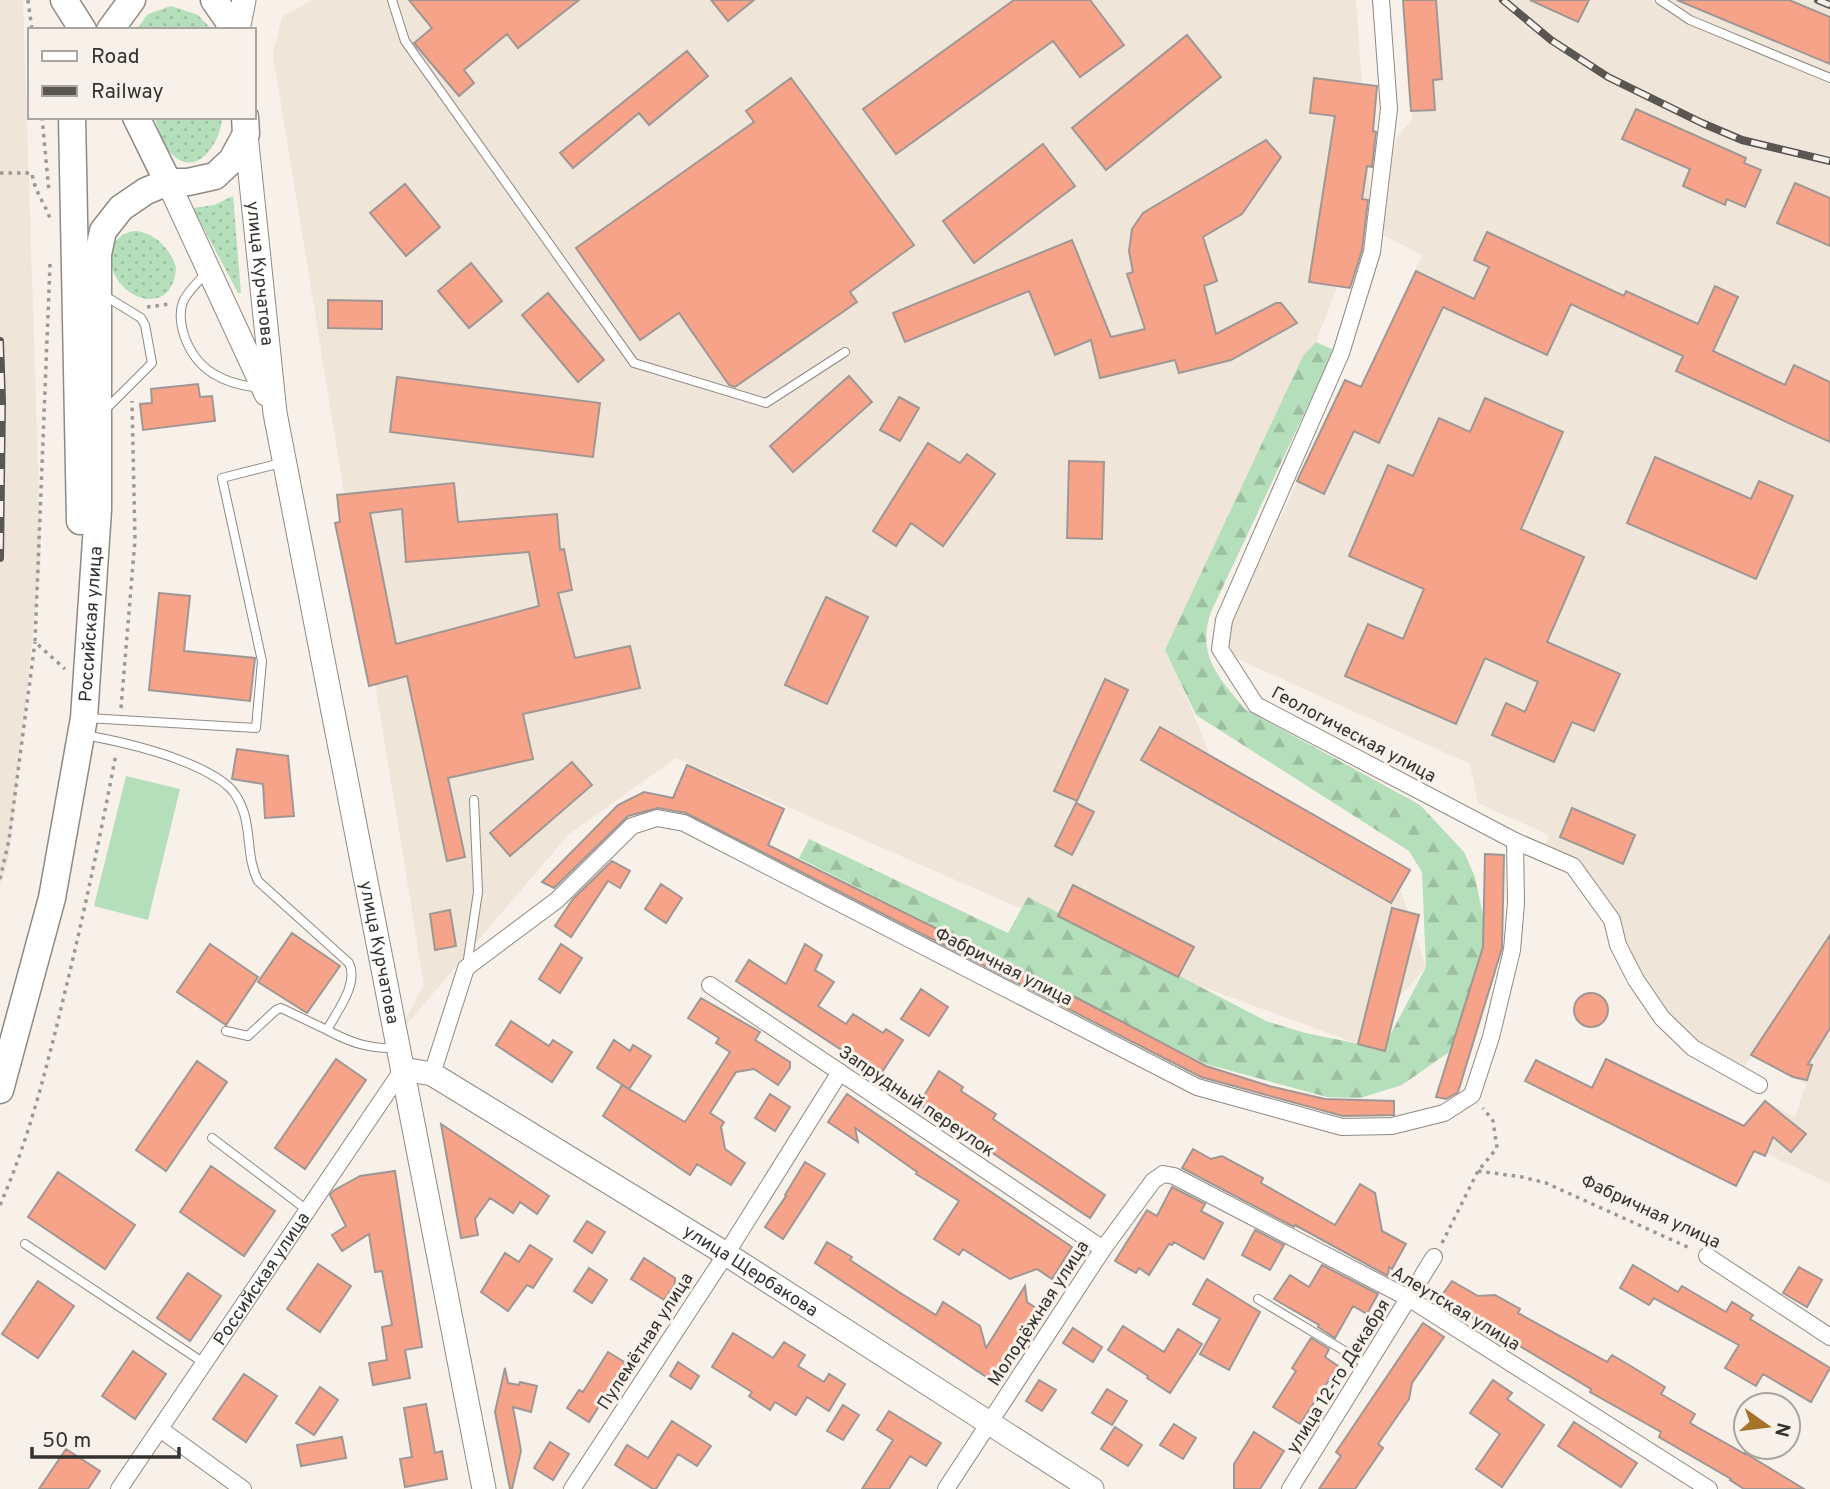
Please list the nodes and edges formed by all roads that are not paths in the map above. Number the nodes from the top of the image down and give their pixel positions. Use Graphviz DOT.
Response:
graph roads {
  1 [pos="62,0"];
  2 [pos="132,0"];
  3 [pos="214,0"];
  4 [pos="244,0"];
  5 [pos="391,0"];
  6 [pos="1381,0"];
  7 [pos="1660,0"];
  8 [pos="63,28"];
  9 [pos="82,28"];
  10 [pos="111,28"];
  11 [pos="230,28"];
  12 [pos="238,28"];
  13 [pos="1830,78"];
  14 [pos="72,119"];
  15 [pos="84,119"];
  16 [pos="137,119"];
  17 [pos="245,126"];
  18 [pos="168,182"];
  19 [pos="209,269"];
  20 [pos="87,284"];
  21 [pos="845,352"];
  22 [pos="264,388"];
  23 [pos="275,413"];
  24 [pos="99,417"];
  25 [pos="284,462"];
  26 [pos="82,726"];
  27 [pos="474,800"];
  28 [pos="1515,841"];
  29 [pos="466,968"];
  30 [pos="710,985"];
  31 [pos="0,1023"];
  32 [pos="327,1030"];
  33 [pos="226,1031"];
  34 [pos="400,1058"];
  35 [pos="840,1072"];
  36 [pos="432,1074"];
  37 [pos="1759,1085"];
  38 [pos="0,1090"];
  39 [pos="212,1138"];
  40 [pos="1174,1176"];
  41 [pos="307,1210"];
  42 [pos="25,1244"];
  43 [pos="1103,1249"];
  44 [pos="726,1254"];
  45 [pos="1707,1256"];
  46 [pos="1434,1257"];
  47 [pos="1258,1299"];
  48 [pos="1410,1299"];
  49 [pos="1830,1337"];
  50 [pos="204,1363"];
  51 [pos="1368,1365"];
  52 [pos="989,1423"];
  53 [pos="160,1429"];
  54 [pos="119,1489"];
  55 [pos="243,1489"];
  56 [pos="484,1489"];
  57 [pos="572,1489"];
  58 [pos="946,1489"];
  59 [pos="1092,1489"];
  60 [pos="1290,1489"];
  61 [pos="1709,1489"];
  1 -- 8 [label="main road"];
  1 -- 9 [label="main road"];
  2 -- 10 [label="main road"];
  3 -- 11 [label="main road"];
  4 -- 12 [label="street"];
  5 -- 21 [label="lane"];
  6 -- 28 [label="street, Геологическая улица"];
  7 -- 13 [label="lane"];
  14 -- 20 [label="main road"];
  15 -- 20 [label="main road"];
  16 -- 18 [label="main road"];
  17 -- 18 [label="main road, Российская улица"];
  17 -- 23 [label="street, улица Курчатова"];
  18 -- 19 [label="street, улица Курчатова"];
  18 -- 20 [label="main road, Российская улица"];
  19 -- 22 [label="street, улица Курчатова"];
  19 -- 22 [label="lane"];
  20 -- 24 [label="main road, Российская улица"];
  20 -- 24 [label="lane"];
  20 -- 31 [label="main road, Российская улица"];
  22 -- 23 [label="street, улица Курчатова"];
  23 -- 25 [label="street, улица Курчатова"];
  24 -- 26 [label="main road, Российская улица"];
  25 -- 26 [label="lane"];
  25 -- 34 [label="street, улица Курчатова"];
  26 -- 32 [label="lane"];
  26 -- 38 [label="main road, Российская улица"];
  27 -- 29 [label="lane"];
  28 -- 29 [label="street, Фабричная улица"];
  28 -- 37 [label="street, Геологическая улица"];
  29 -- 36 [label="street"];
  30 -- 35 [label="street, Запрудный переулок"];
  32 -- 33 [label="lane"];
  32 -- 34 [label="lane"];
  34 -- 36 [label="street, улица Щербакова"];
  34 -- 41 [label="street, Российская улица"];
  34 -- 56 [label="street, улица Курчатова"];
  35 -- 43 [label="street, Запрудный переулок"];
  35 -- 44 [label="street, Пулемётная улица"];
  36 -- 44 [label="street, улица Щербакова"];
  39 -- 41 [label="lane"];
  40 -- 43 [label="street, Молодёжная улица"];
  40 -- 48 [label="street, Алеутская улица"];
  41 -- 50 [label="street, Российская улица"];
  42 -- 50 [label="lane"];
  43 -- 52 [label="street, Молодёжная улица"];
  44 -- 52 [label="street, улица Щербакова"];
  44 -- 57 [label="street, Пулемётная улица"];
  45 -- 49 [label="street, Фабричная улица"];
  46 -- 48 [label="street, улица 12-го Декабря"];
  47 -- 51 [label="lane"];
  48 -- 51 [label="street, улица 12-го Декабря"];
  48 -- 61 [label="street, Алеутская улица"];
  50 -- 53 [label="street, Российская улица"];
  51 -- 60 [label="street, улица 12-го Декабря"];
  52 -- 58 [label="street, Молодёжная улица"];
  52 -- 59 [label="street, улица Щербакова"];
  53 -- 54 [label="street, Российская улица"];
  53 -- 55 [label="street"];
}
